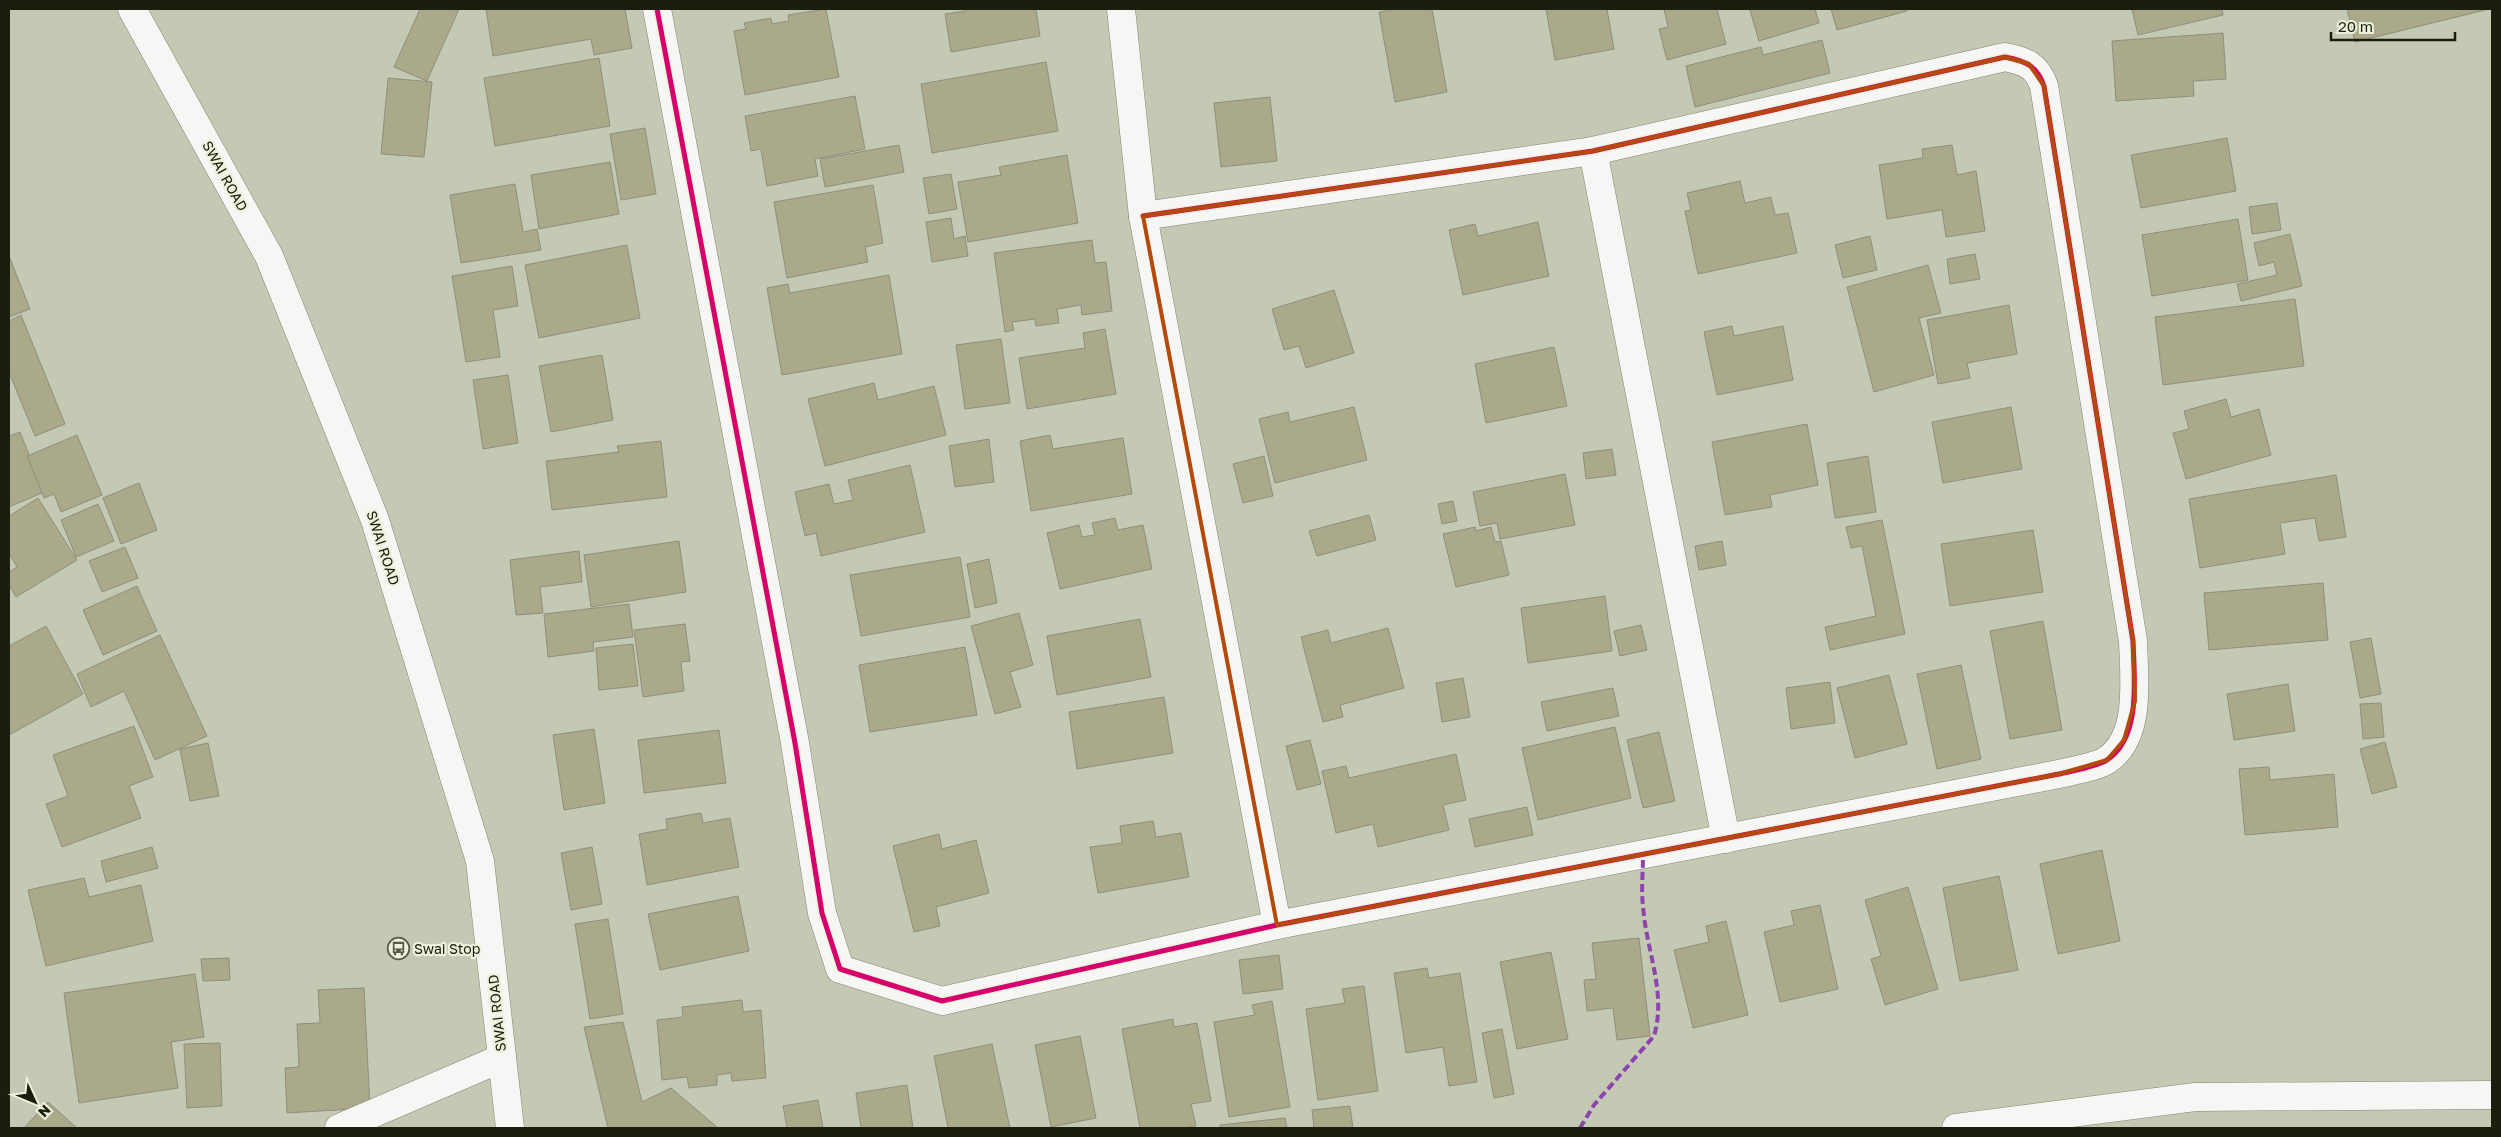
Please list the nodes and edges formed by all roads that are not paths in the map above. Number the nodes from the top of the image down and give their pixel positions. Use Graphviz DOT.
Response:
graph roads {
  1 [pos="132,9"];
  2 [pos="657,9"];
  3 [pos="1121,9"];
  4 [pos="1593,151"];
  5 [pos="1143,216"];
  6 [pos="1726,839"];
  7 [pos="1277,925"];
  8 [pos="502,1058"];
  9 [pos="2492,1095"];
  10 [pos="2013,1125"];
  11 [pos="339,1128"];
  12 [pos="510,1128"];
  13 [pos="1956,1128"];
  1 -- 8 [label="street, SWAI ROAD"];
  2 -- 7 [label="street"];
  3 -- 5 [label="street"];
  4 -- 5 [label="street"];
  4 -- 6 [label="street"];
  4 -- 6 [label="street"];
  5 -- 7 [label="street"];
  6 -- 7 [label="street"];
  8 -- 11 [label="street"];
  8 -- 12 [label="street, SWAI ROAD"];
  9 -- 10 [label="street"];
  10 -- 13 [label="street"];
}
